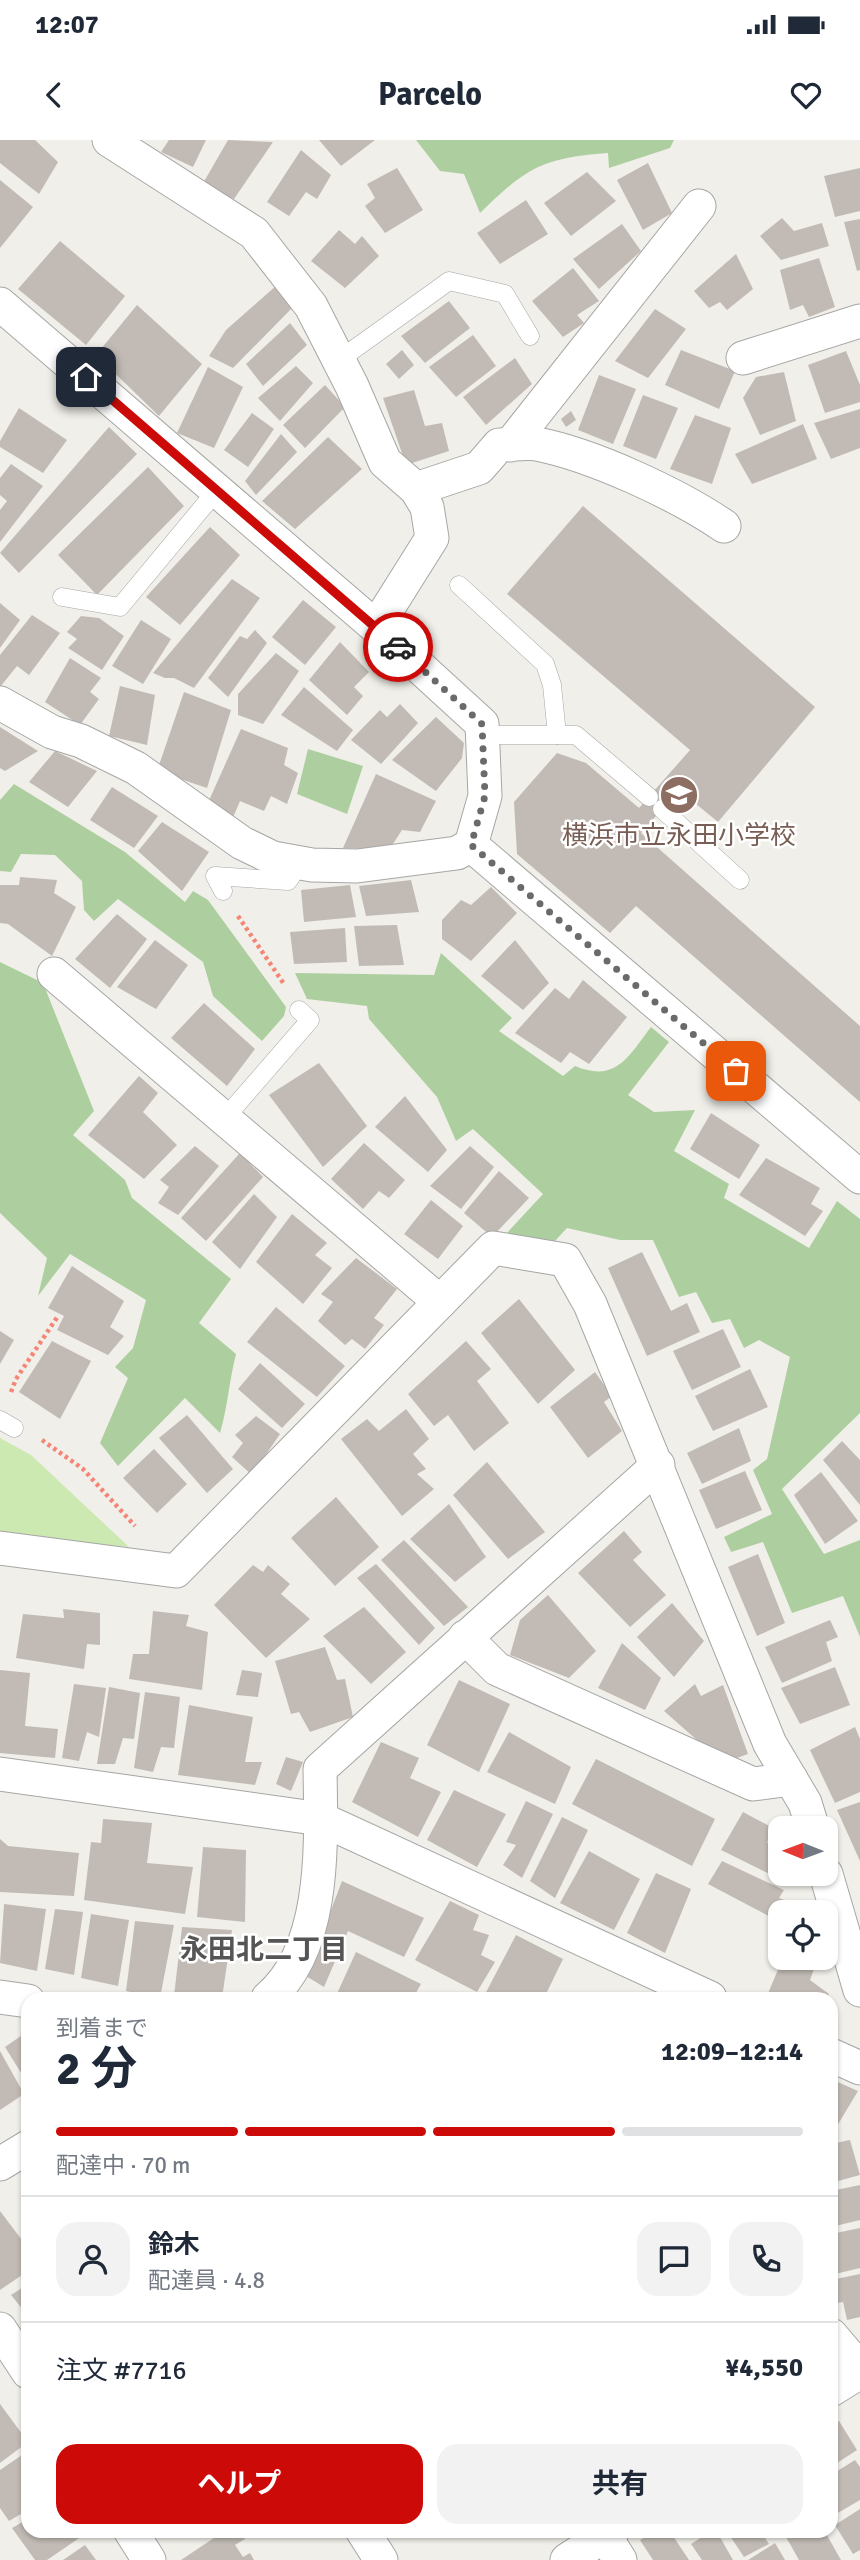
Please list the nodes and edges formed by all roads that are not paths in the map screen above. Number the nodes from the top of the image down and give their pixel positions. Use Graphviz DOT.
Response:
graph roads {
  1 [pos="109,140"];
  2 [pos="699,206"];
  3 [pos="0,304"];
  4 [pos="859,324"];
  5 [pos="530,336"];
  6 [pos="743,358"];
  7 [pos="339,360"];
  8 [pos="510,444"];
  9 [pos="416,489"];
  10 [pos="217,490"];
  11 [pos="724,526"];
  12 [pos="459,585"];
  13 [pos="62,597"];
  14 [pos="376,627"];
  15 [pos="0,703"];
  16 [pos="482,735"];
  17 [pos="557,735"];
  18 [pos="471,845"];
  19 [pos="300,863"];
  20 [pos="740,880"];
  21 [pos="223,891"];
  22 [pos="54,974"];
  23 [pos="299,1010"];
  24 [pos="224,1119"];
  25 [pos="860,1177"];
  26 [pos="440,1302"];
  27 [pos="658,1465"];
  28 [pos="0,1548"];
  29 [pos="465,1637"];
  30 [pos="0,1774"];
  31 [pos="791,1779"];
  32 [pos="809,1816"];
  33 [pos="321,1819"];
  34 [pos="830,1886"];
  35 [pos="860,1990"];
  36 [pos="275,1992"];
  37 [pos="697,1992"];
  38 [pos="0,1997"];
  39 [pos="21,2000"];
  40 [pos="838,2057"];
  41 [pos="860,2068"];
  42 [pos="21,2151"];
  43 [pos="0,2164"];
  44 [pos="0,2329"];
  45 [pos="838,2344"];
  46 [pos="21,2361"];
  47 [pos="860,2371"];
  48 [pos="838,2385"];
  49 [pos="135,2538"];
  50 [pos="367,2538"];
  51 [pos="612,2542"];
  52 [pos="149,2560"];
  53 [pos="381,2560"];
  54 [pos="567,2560"];
  1 -- 7 [label="street"];
  2 -- 8 [label="street"];
  3 -- 10 [label="street"];
  4 -- 6 [label="street"];
  5 -- 7 [label="lane"];
  7 -- 9 [label="street"];
  8 -- 9 [label="street"];
  8 -- 11 [label="street"];
  9 -- 14 [label="street"];
  10 -- 13 [label="lane"];
  10 -- 14 [label="street"];
  12 -- 17 [label="lane"];
  14 -- 16 [label="street"];
  15 -- 19 [label="street"];
  16 -- 17 [label="lane"];
  16 -- 18 [label="street"];
  17 -- 20 [label="lane"];
  18 -- 19 [label="street"];
  18 -- 25 [label="street"];
  19 -- 21 [label="lane"];
  22 -- 24 [label="street"];
  23 -- 24 [label="lane"];
  24 -- 26 [label="street"];
  26 -- 27 [label="street"];
  26 -- 28 [label="street"];
  27 -- 29 [label="street"];
  27 -- 31 [label="street"];
  29 -- 31 [label="street"];
  29 -- 33 [label="street"];
  30 -- 33 [label="street"];
  31 -- 32 [label="street"];
  33 -- 36 [label="street"];
  33 -- 37 [label="street"];
  34 -- 35 [label="street"];
  38 -- 39 [label="street"];
  40 -- 41 [label="street"];
  42 -- 43 [label="street"];
  44 -- 46 [label="street"];
  45 -- 47 [label="street"];
  47 -- 48 [label="street"];
  49 -- 52 [label="street"];
  50 -- 53 [label="street"];
  51 -- 54 [label="street"];
}
